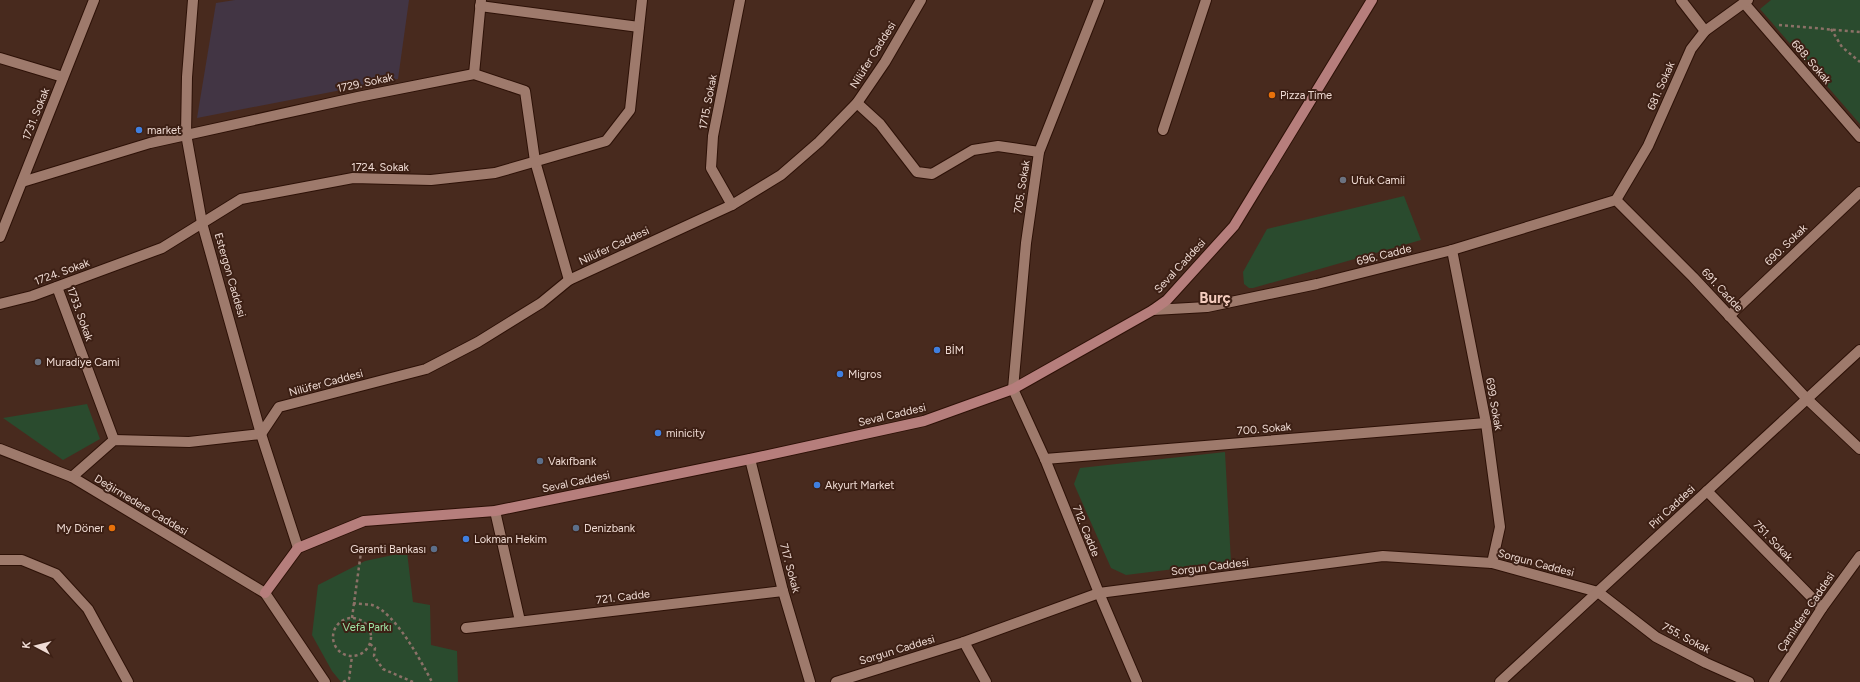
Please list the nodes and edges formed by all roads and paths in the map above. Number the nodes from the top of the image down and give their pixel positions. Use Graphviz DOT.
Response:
graph roads {
  1 [pos="94,0"];
  2 [pos="193,0"];
  3 [pos="642,0"];
  4 [pos="740,0"];
  5 [pos="921,0"];
  6 [pos="1100,0"];
  7 [pos="1206,0"];
  8 [pos="1372,0"];
  9 [pos="1681,0"];
  10 [pos="1746,2"];
  11 [pos="480,3"];
  12 [pos="1762,23"];
  13 [pos="639,27"];
  14 [pos="1831,29"];
  15 [pos="1705,31"];
  16 [pos="1860,32"];
  17 [pos="0,58"];
  18 [pos="1860,62"];
  19 [pos="474,74"];
  20 [pos="64,77"];
  21 [pos="857,103"];
  22 [pos="1163,130"];
  23 [pos="186,134"];
  24 [pos="1860,137"];
  25 [pos="1039,152"];
  26 [pos="535,161"];
  27 [pos="22,182"];
  28 [pos="1860,192"];
  29 [pos="1616,200"];
  30 [pos="732,205"];
  31 [pos="202,223"];
  32 [pos="0,237"];
  33 [pos="1452,250"];
  34 [pos="569,280"];
  35 [pos="57,287"];
  36 [pos="0,304"];
  37 [pos="1152,310"];
  38 [pos="1729,316"];
  39 [pos="1860,350"];
  40 [pos="1013,389"];
  41 [pos="1807,399"];
  42 [pos="1486,423"];
  43 [pos="261,434"];
  44 [pos="114,440"];
  45 [pos="1860,448"];
  46 [pos="0,449"];
  47 [pos="750,459"];
  48 [pos="1045,459"];
  49 [pos="72,477"];
  50 [pos="1707,491"];
  51 [pos="495,511"];
  52 [pos="298,548"];
  53 [pos="361,552"];
  54 [pos="1860,556"];
  55 [pos="0,560"];
  56 [pos="1492,563"];
  57 [pos="783,591"];
  58 [pos="1598,592"];
  59 [pos="265,593"];
  60 [pos="1099,593"];
  61 [pos="353,603"];
  62 [pos="1822,608"];
  63 [pos="352,618"];
  64 [pos="520,621"];
  65 [pos="466,628"];
  66 [pos="964,642"];
  67 [pos="370,644"];
  68 [pos="352,656"];
  69 [pos="128,682"];
  70 [pos="325,682"];
  71 [pos="343,682"];
  72 [pos="413,682"];
  73 [pos="432,682"];
  74 [pos="810,682"];
  75 [pos="836,682"];
  76 [pos="986,682"];
  77 [pos="1138,682"];
  78 [pos="1500,682"];
  79 [pos="1749,682"];
  80 [pos="1774,682"];
  1 -- 20 [label="street, 1731. Sokak"];
  2 -- 23 [label="street, Estergon Caddesi"];
  3 -- 13 [label="street, 1724. Sokak"];
  4 -- 30 [label="street, 1715. Sokak"];
  5 -- 21 [label="street, Nilüfer Caddesi"];
  6 -- 25 [label="street, 705. Sokak"];
  7 -- 22 [label="street"];
  8 -- 37 [label="main road, Seval Caddesi"];
  9 -- 15 [label="street"];
  10 -- 12 [label="street, 688. Sokak"];
  10 -- 15 [label="street, 681. Sokak"];
  11 -- 13 [label="street"];
  11 -- 19 [label="street"];
  12 -- 14 [label="path"];
  12 -- 24 [label="street, 688. Sokak"];
  13 -- 26 [label="street, 1724. Sokak"];
  14 -- 16 [label="path"];
  14 -- 18 [label="path"];
  15 -- 29 [label="street, 681. Sokak"];
  17 -- 20 [label="street"];
  19 -- 23 [label="street, 1729. Sokak"];
  19 -- 26 [label="street"];
  20 -- 27 [label="street, 1731. Sokak"];
  21 -- 25 [label="street"];
  21 -- 30 [label="street, Nilüfer Caddesi"];
  23 -- 27 [label="street, 1729. Sokak"];
  23 -- 31 [label="street, Estergon Caddesi"];
  25 -- 40 [label="street, 705. Sokak"];
  26 -- 31 [label="street, 1724. Sokak"];
  26 -- 34 [label="street"];
  27 -- 32 [label="street, 1731. Sokak"];
  28 -- 38 [label="street, 690. Sokak"];
  29 -- 33 [label="street, 696. Cadde"];
  29 -- 38 [label="street, 691. Cadde"];
  30 -- 34 [label="street, Nilüfer Caddesi"];
  31 -- 35 [label="street, 1724. Sokak"];
  31 -- 43 [label="street, Estergon Caddesi"];
  33 -- 37 [label="street, 696. Cadde"];
  33 -- 42 [label="street, 699. Sokak"];
  34 -- 43 [label="street, Nilüfer Caddesi"];
  35 -- 36 [label="street, 1724. Sokak"];
  35 -- 44 [label="street, 1733. Sokak"];
  37 -- 40 [label="main road, Seval Caddesi"];
  38 -- 41 [label="street, 691. Cadde"];
  39 -- 41 [label="street, Piri Caddesi"];
  40 -- 47 [label="main road, Seval Caddesi"];
  40 -- 48 [label="street, 712. Cadde"];
  41 -- 45 [label="street, 691. Cadde"];
  41 -- 50 [label="street, Piri Caddesi"];
  42 -- 48 [label="street, 700. Sokak"];
  42 -- 56 [label="street, 699. Sokak"];
  43 -- 44 [label="street"];
  43 -- 52 [label="street, Estergon Caddesi"];
  44 -- 49 [label="street"];
  46 -- 49 [label="street, Değirmedere Caddesi"];
  47 -- 51 [label="main road, Seval Caddesi"];
  47 -- 57 [label="street, 717. Sokak"];
  48 -- 60 [label="street, 712. Cadde"];
  49 -- 59 [label="street, Değirmedere Caddesi"];
  50 -- 58 [label="street, Piri Caddesi"];
  50 -- 62 [label="street, 751. Sokak"];
  51 -- 52 [label="main road, Seval Caddesi"];
  51 -- 64 [label="street"];
  52 -- 59 [label="main road"];
  53 -- 61 [label="path"];
  54 -- 62 [label="street, Çamlıdere Caddesi"];
  55 -- 69 [label="street"];
  56 -- 58 [label="street, Sorgun Caddesi"];
  56 -- 60 [label="street, Sorgun Caddesi"];
  57 -- 64 [label="street, 721. Cadde"];
  57 -- 74 [label="street, 717. Sokak"];
  58 -- 78 [label="street, Piri Caddesi"];
  58 -- 79 [label="street, 755. Sokak"];
  59 -- 70 [label="street"];
  60 -- 66 [label="street, Sorgun Caddesi"];
  60 -- 77 [label="street, 712. Cadde"];
  61 -- 63 [label="path"];
  61 -- 73 [label="path"];
  62 -- 80 [label="street, Çamlıdere Caddesi"];
  63 -- 67 [label="path"];
  63 -- 68 [label="path"];
  64 -- 65 [label="street, 721. Cadde"];
  66 -- 75 [label="street, Sorgun Caddesi"];
  66 -- 76 [label="street"];
  67 -- 68 [label="path"];
  67 -- 72 [label="path"];
  68 -- 71 [label="path"];
}
